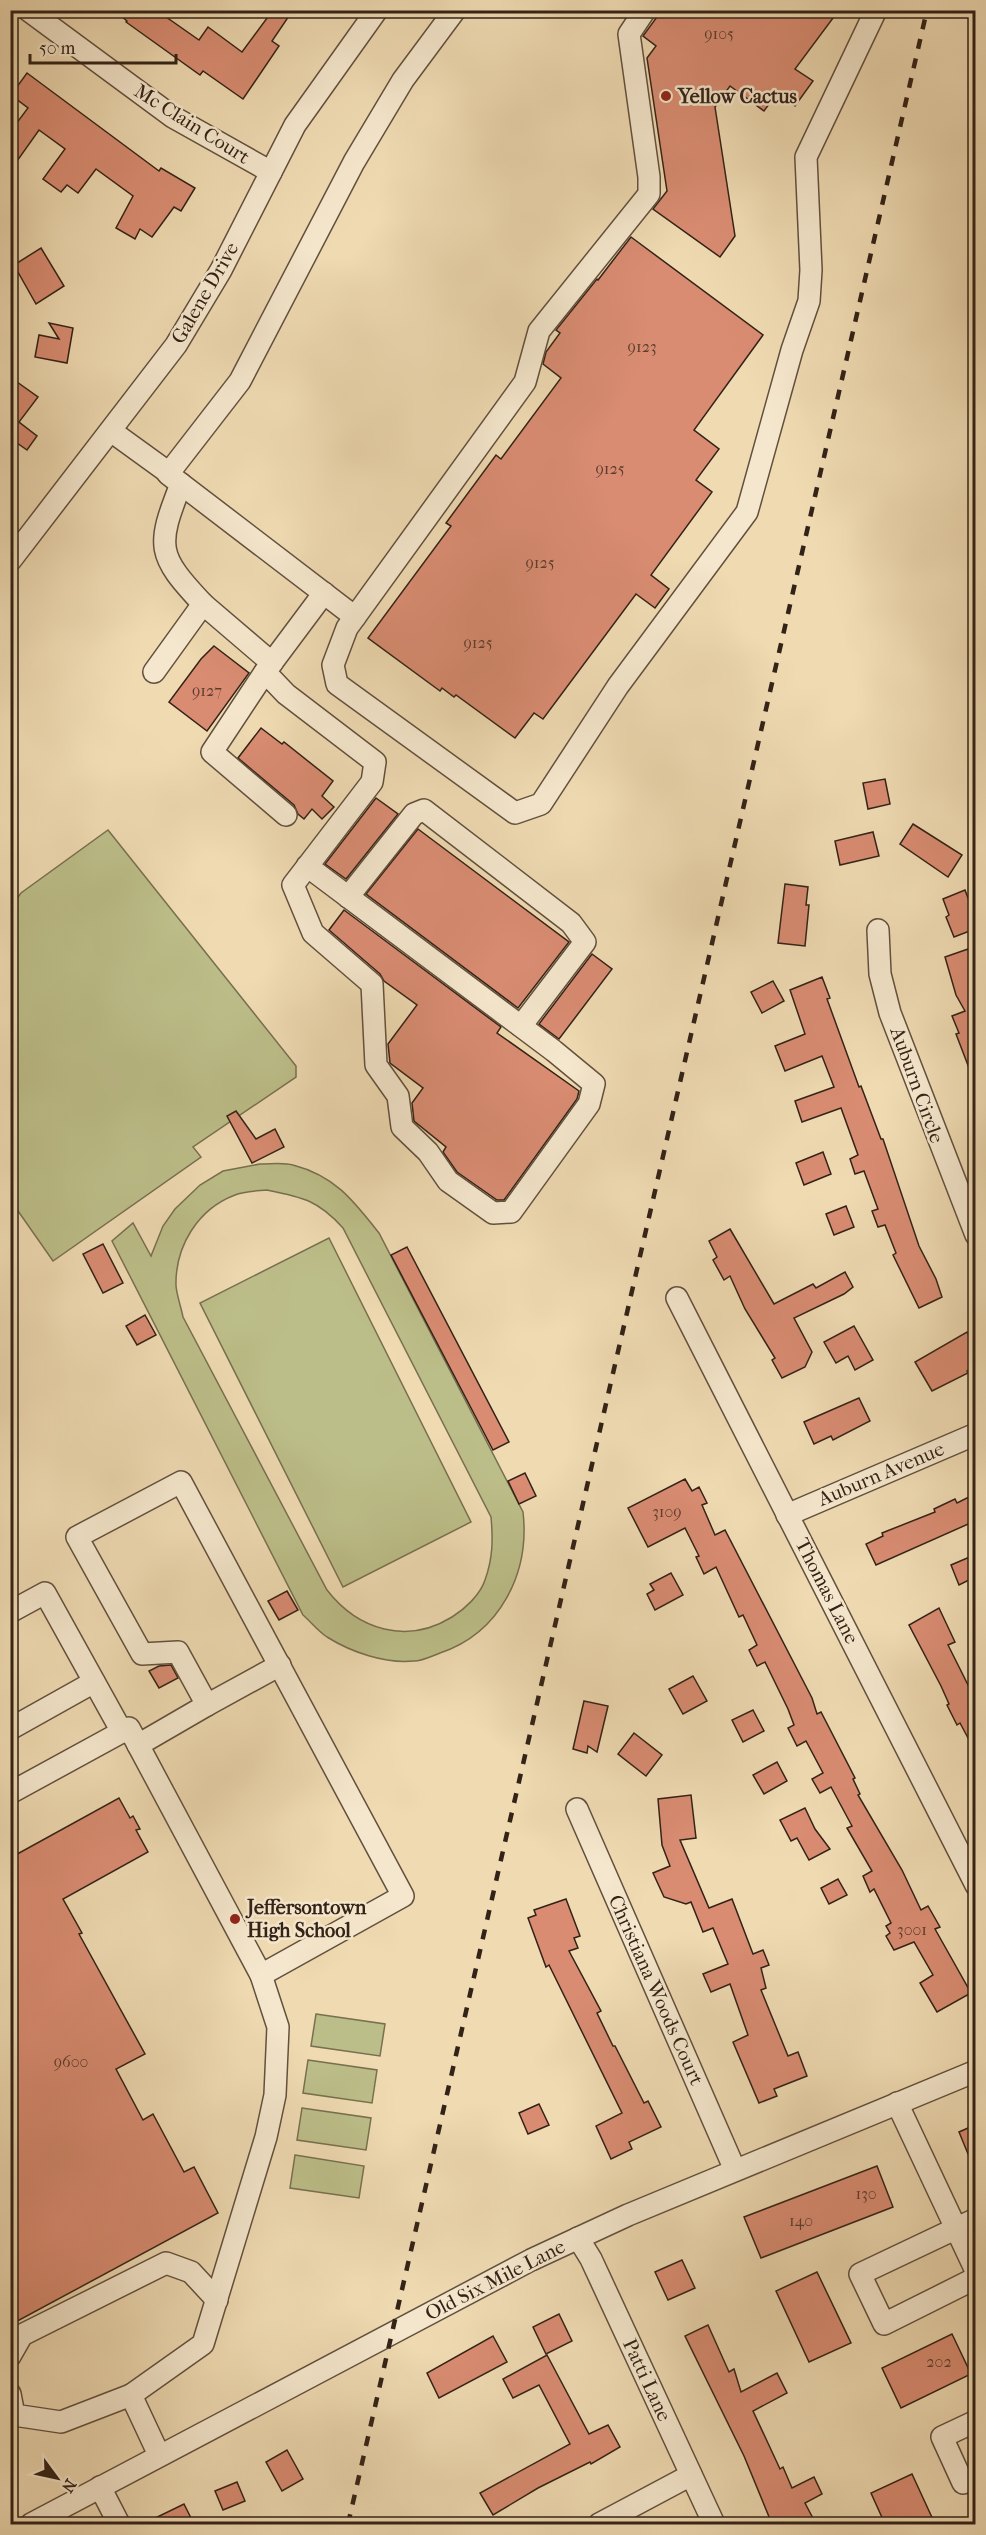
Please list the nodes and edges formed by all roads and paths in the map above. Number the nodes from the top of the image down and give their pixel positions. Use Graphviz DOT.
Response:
graph roads {
  1 [pos="28,10"];
  2 [pos="377,10"];
  3 [pos="455,10"];
  4 [pos="645,10"];
  5 [pos="876,10"];
  6 [pos="271,172"];
  7 [pos="111,430"];
  8 [pos="175,478"];
  9 [pos="10,561"];
  10 [pos="324,593"];
  11 [pos="203,604"];
  12 [pos="355,617"];
  13 [pos="269,668"];
  14 [pos="154,672"];
  15 [pos="286,815"];
  16 [pos="307,866"];
  17 [pos="348,897"];
  18 [pos="878,930"];
  19 [pos="521,1026"];
  20 [pos="975,1235"];
  21 [pos="677,1298"];
  22 [pos="975,1434"];
  23 [pos="788,1515"];
  24 [pos="10,1612"];
  25 [pos="280,1665"];
  26 [pos="94,1682"];
  27 [pos="207,1705"];
  28 [pos="10,1729"];
  29 [pos="130,1739"];
  30 [pos="10,1793"];
  31 [pos="577,1809"];
  32 [pos="975,1885"];
  33 [pos="261,1976"];
  34 [pos="975,2071"];
  35 [pos="897,2103"];
  36 [pos="735,2170"];
  37 [pos="975,2219"];
  38 [pos="955,2228"];
  39 [pos="578,2238"];
  40 [pos="975,2271"];
  41 [pos="975,2278"];
  42 [pos="217,2300"];
  43 [pos="10,2356"];
  44 [pos="10,2394"];
  45 [pos="131,2395"];
  46 [pos="12,2415"];
  47 [pos="975,2421"];
  48 [pos="159,2455"];
  49 [pos="690,2475"];
  50 [pos="975,2478"];
  51 [pos="100,2487"];
  52 [pos="31,2524"];
  53 [pos="119,2524"];
  54 [pos="599,2524"];
  55 [pos="714,2524"];
  1 -- 6 [label="street, Mc Clain Court"];
  2 -- 6 [label="street, Galene Drive"];
  3 -- 8 [label="street"];
  4 -- 12 [label="street"];
  5 -- 12 [label="street"];
  6 -- 7 [label="street, Galene Drive"];
  7 -- 8 [label="street"];
  7 -- 9 [label="street, Galene Drive"];
  8 -- 10 [label="street"];
  8 -- 11 [label="street"];
  10 -- 12 [label="street"];
  10 -- 13 [label="street"];
  11 -- 13 [label="street"];
  11 -- 14 [label="street"];
  13 -- 15 [label="street"];
  13 -- 16 [label="street"];
  16 -- 17 [label="street"];
  16 -- 19 [label="street"];
  17 -- 19 [label="street"];
  17 -- 19 [label="street"];
  18 -- 20 [label="street, Auburn Circle"];
  21 -- 23 [label="street, Thomas Lane"];
  22 -- 23 [label="street, Auburn Avenue"];
  23 -- 32 [label="street, Thomas Lane"];
  24 -- 26 [label="street"];
  25 -- 27 [label="street"];
  25 -- 27 [label="street"];
  25 -- 33 [label="street"];
  26 -- 28 [label="street"];
  26 -- 29 [label="street"];
  27 -- 29 [label="street"];
  29 -- 30 [label="street"];
  29 -- 33 [label="street"];
  31 -- 36 [label="street, Christiana Woods Court"];
  33 -- 42 [label="street"];
  34 -- 35 [label="street, Old Six Mile Lane"];
  35 -- 36 [label="street, Old Six Mile Lane"];
  35 -- 38 [label="street"];
  36 -- 39 [label="street, Old Six Mile Lane"];
  37 -- 38 [label="street"];
  38 -- 40 [label="street"];
  38 -- 41 [label="street"];
  39 -- 48 [label="street, Old Six Mile Lane"];
  39 -- 49 [label="street, Patti Lane"];
  42 -- 43 [label="street"];
  42 -- 45 [label="street"];
  44 -- 46 [label="street"];
  45 -- 46 [label="street"];
  45 -- 48 [label="street"];
  47 -- 50 [label="street"];
  48 -- 51 [label="street, Old Six Mile Lane"];
  49 -- 54 [label="street"];
  49 -- 55 [label="street, Patti Lane"];
  51 -- 52 [label="street, Old Six Mile Lane"];
  51 -- 53 [label="street"];
}
